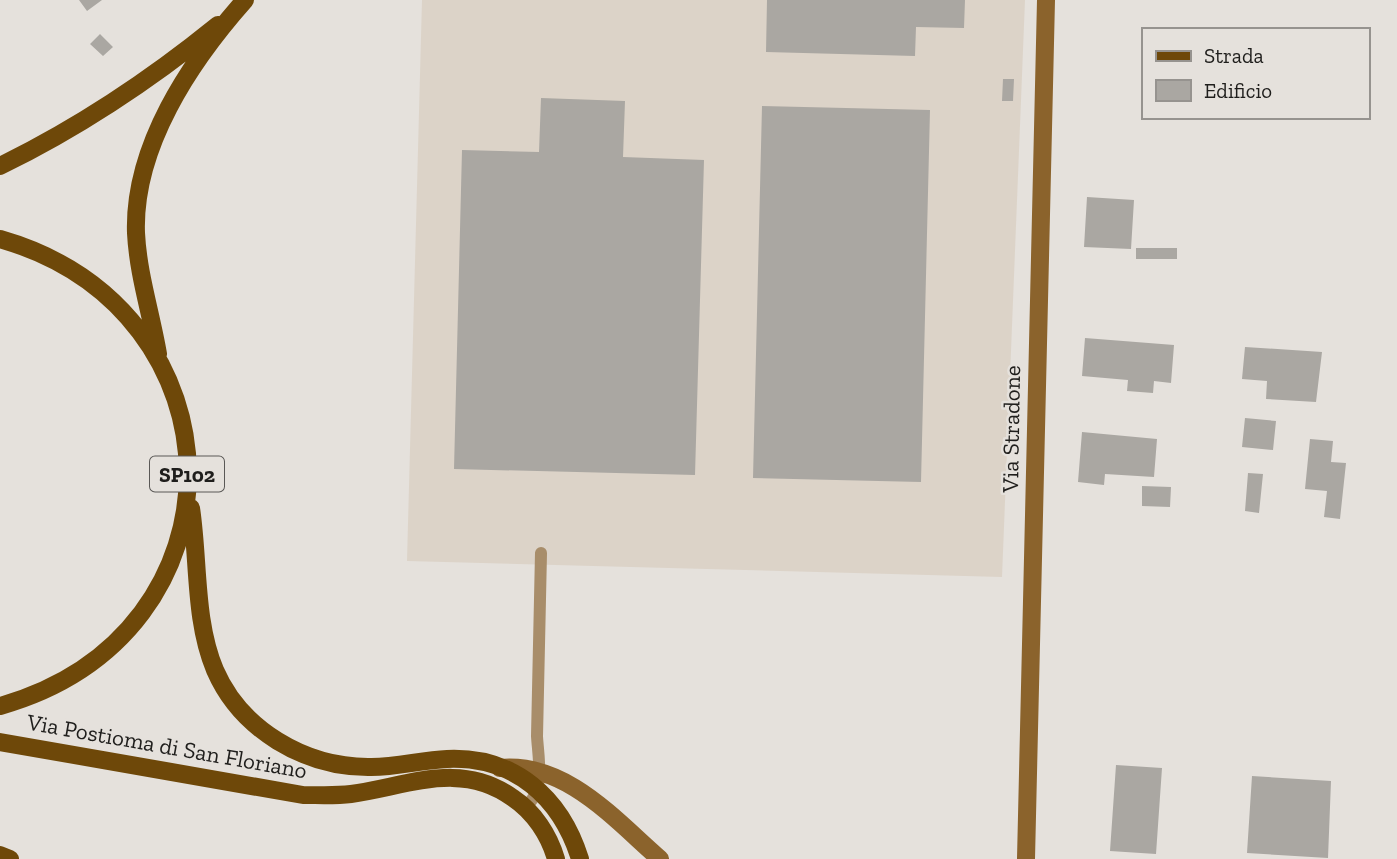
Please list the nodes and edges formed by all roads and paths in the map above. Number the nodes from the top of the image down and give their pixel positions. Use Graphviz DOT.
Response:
graph roads {
  1 [pos="1046,0"];
  2 [pos="239,6"];
  3 [pos="0,166"];
  4 [pos="0,239"];
  5 [pos="160,364"];
  6 [pos="187,486"];
  7 [pos="541,552"];
  8 [pos="0,706"];
  9 [pos="0,742"];
  10 [pos="538,779"];
  11 [pos="525,807"];
  12 [pos="0,855"];
  13 [pos="10,859"];
  14 [pos="556,859"];
  15 [pos="580,859"];
  16 [pos="660,859"];
  17 [pos="1026,859"];
  1 -- 17 [label="street, Via Stradone"];
  2 -- 3 [label="main road, Via Postioma di San Floriano / SP102"];
  2 -- 5 [label="main road, Via Postioma di San Floriano / SP102"];
  4 -- 5 [label="main road, Via Postioma di San Floriano / SP102"];
  5 -- 6 [label="main road, Via Postioma di San Floriano / SP102"];
  6 -- 8 [label="main road, Via Postioma di San Floriano / SP102"];
  6 -- 10 [label="main road, Via Postioma di San Floriano"];
  7 -- 10 [label="lane"];
  9 -- 11 [label="main road, Via Postioma di San Floriano"];
  10 -- 11 [label="lane"];
  10 -- 15 [label="main road, Via Postioma di San Floriano"];
  10 -- 16 [label="street"];
  11 -- 14 [label="main road, Via Postioma di San Floriano"];
  12 -- 13 [label="main road"];
}
